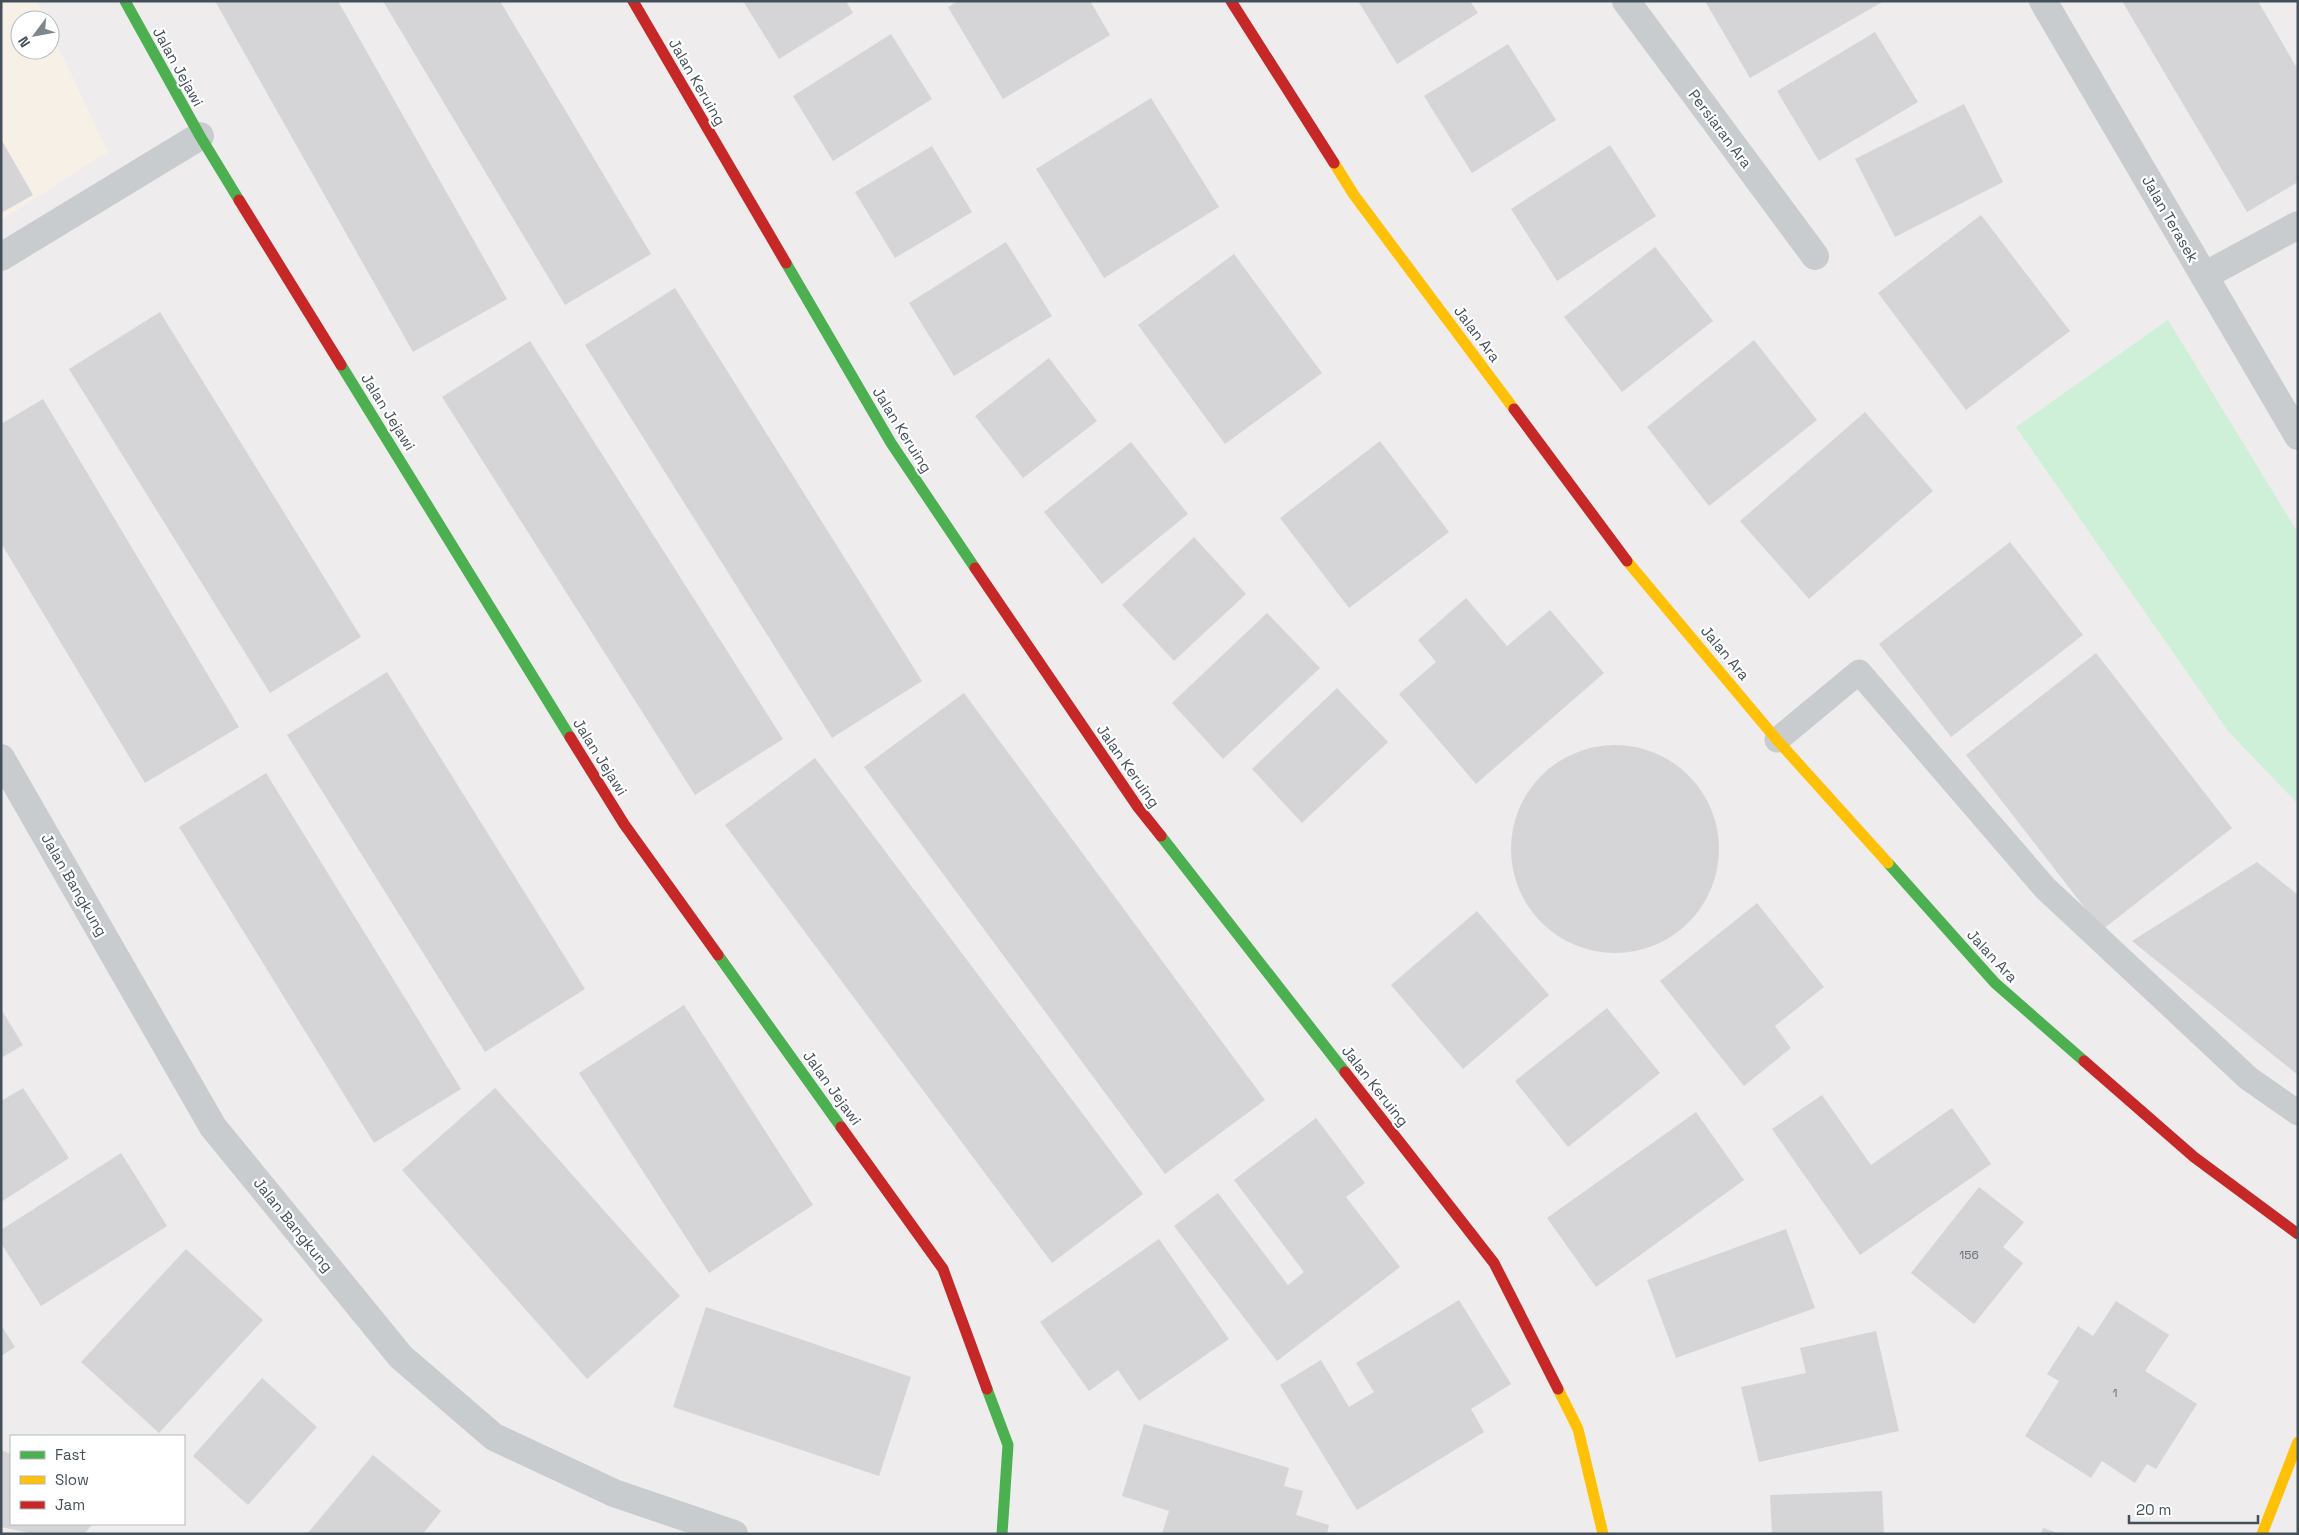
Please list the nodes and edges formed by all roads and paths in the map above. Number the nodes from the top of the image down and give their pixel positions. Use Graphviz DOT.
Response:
graph roads {
  1 [pos="124,1"];
  2 [pos="632,1"];
  3 [pos="1231,1"];
  4 [pos="1626,1"];
  5 [pos="2043,1"];
  6 [pos="200,136"];
  7 [pos="2298,225"];
  8 [pos="1815,256"];
  9 [pos="1,258"];
  10 [pos="2204,276"];
  11 [pos="2298,436"];
  12 [pos="1777,740"];
  13 [pos="1,758"];
  14 [pos="2298,1113"];
  15 [pos="2298,1234"];
  16 [pos="2298,1442"];
  17 [pos="734,1534"];
  18 [pos="1002,1534"];
  19 [pos="1603,1534"];
  20 [pos="2262,1534"];
  1 -- 6 [label="street, Jalan Jejawi"];
  2 -- 19 [label="street, Jalan Keruing"];
  3 -- 12 [label="street, Jalan Ara"];
  4 -- 8 [label="street, Persiaran Ara"];
  5 -- 10 [label="street, Jalan Terasek"];
  6 -- 9 [label="street"];
  6 -- 18 [label="street, Jalan Jejawi"];
  7 -- 10 [label="street"];
  10 -- 11 [label="street, Jalan Terasek"];
  12 -- 14 [label="lane"];
  12 -- 15 [label="street, Jalan Ara"];
  13 -- 17 [label="street, Jalan Bangkung"];
  16 -- 20 [label="street"];
}
